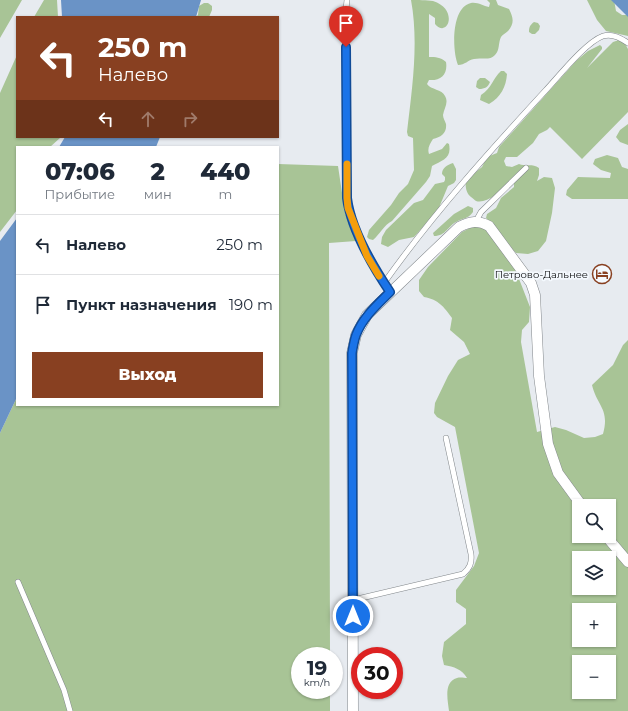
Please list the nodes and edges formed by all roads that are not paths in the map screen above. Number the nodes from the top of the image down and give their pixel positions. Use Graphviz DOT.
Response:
graph roads {
  1 [pos="347,0"];
  2 [pos="628,43"];
  3 [pos="526,168"];
  4 [pos="476,221"];
  5 [pos="384,282"];
  6 [pos="390,292"];
  7 [pos="446,438"];
  8 [pos="577,499"];
  9 [pos="612,543"];
  10 [pos="628,562"];
  11 [pos="18,582"];
  12 [pos="353,600"];
  13 [pos="70,711"];
  14 [pos="354,711"];
  1 -- 5 [label="lane"];
  2 -- 5 [label="lane"];
  3 -- 4 [label="lane"];
  4 -- 6 [label="street"];
  4 -- 8 [label="street"];
  5 -- 6 [label="lane"];
  6 -- 12 [label="street"];
  7 -- 12 [label="lane"];
  9 -- 10 [label="street"];
  11 -- 13 [label="lane"];
  12 -- 14 [label="street"];
}
